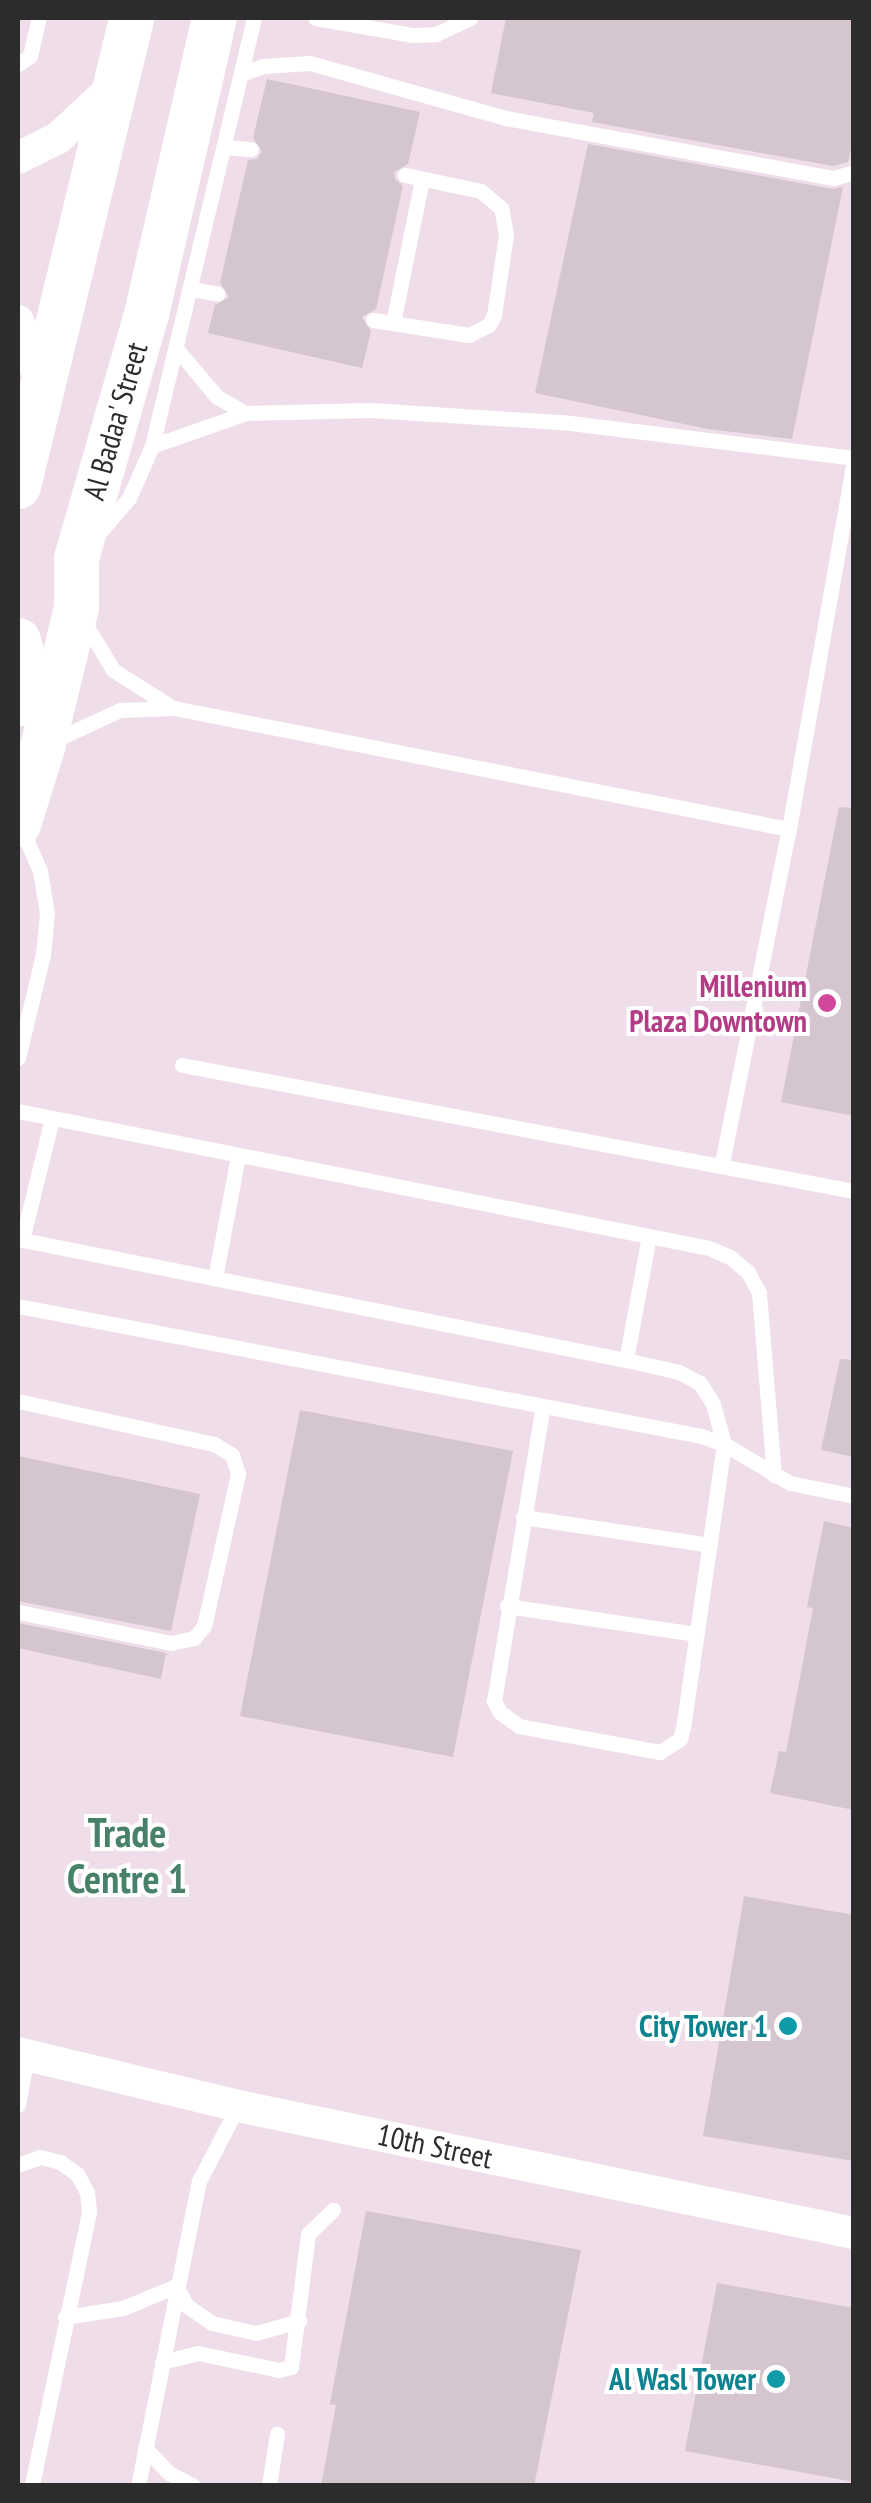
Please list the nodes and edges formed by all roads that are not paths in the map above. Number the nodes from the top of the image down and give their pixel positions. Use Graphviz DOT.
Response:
graph roads {
  1 [pos="39,18"];
  2 [pos="131,18"];
  3 [pos="214,18"];
  4 [pos="254,18"];
  5 [pos="315,18"];
  6 [pos="470,18"];
  7 [pos="18,64"];
  8 [pos="241,74"];
  9 [pos="114,86"];
  10 [pos="226,146"];
  11 [pos="250,150"];
  12 [pos="18,158"];
  13 [pos="854,172"];
  14 [pos="190,288"];
  15 [pos="218,294"];
  16 [pos="18,320"];
  17 [pos="373,320"];
  18 [pos="393,323"];
  19 [pos="176,348"];
  20 [pos="40,382"];
  21 [pos="246,413"];
  22 [pos="152,446"];
  23 [pos="854,459"];
  24 [pos="18,486"];
  25 [pos="76,558"];
  26 [pos="76,606"];
  27 [pos="18,640"];
  28 [pos="18,704"];
  29 [pos="174,708"];
  30 [pos="42,747"];
  31 [pos="18,817"];
  32 [pos="789,829"];
  33 [pos="18,1058"];
  34 [pos="182,1065"];
  35 [pos="18,1111"];
  36 [pos="52,1119"];
  37 [pos="238,1156"];
  38 [pos="722,1164"];
  39 [pos="854,1190"];
  40 [pos="650,1236"];
  41 [pos="20,1239"];
  42 [pos="215,1278"];
  43 [pos="18,1306"];
  44 [pos="626,1360"];
  45 [pos="18,1401"];
  46 [pos="543,1406"];
  47 [pos="724,1444"];
  48 [pos="774,1475"];
  49 [pos="854,1496"];
  50 [pos="523,1517"];
  51 [pos="710,1546"];
  52 [pos="508,1606"];
  53 [pos="18,1612"];
  54 [pos="697,1634"];
  55 [pos="22,2054"];
  56 [pos="18,2105"];
  57 [pos="238,2106"];
  58 [pos="18,2165"];
  59 [pos="333,2210"];
  60 [pos="854,2232"];
  61 [pos="176,2286"];
  62 [pos="66,2317"];
  63 [pos="299,2321"];
  64 [pos="162,2362"];
  65 [pos="277,2434"];
  66 [pos="146,2448"];
  67 [pos="32,2486"];
  68 [pos="138,2486"];
  69 [pos="193,2486"];
  70 [pos="269,2486"];
  1 -- 7 [label="lane"];
  2 -- 9 [label="main road"];
  3 -- 25 [label="main road, Al Badaa' Street"];
  4 -- 8 [label="lane"];
  5 -- 6 [label="lane"];
  8 -- 10 [label="lane"];
  8 -- 13 [label="lane"];
  9 -- 12 [label="street"];
  9 -- 20 [label="main road"];
  10 -- 11 [label="lane"];
  10 -- 14 [label="lane"];
  14 -- 15 [label="lane"];
  14 -- 19 [label="lane"];
  16 -- 20 [label="street"];
  17 -- 18 [label="lane"];
  18 -- 18 [label="lane"];
  19 -- 21 [label="lane"];
  19 -- 22 [label="lane"];
  20 -- 24 [label="main road"];
  21 -- 22 [label="lane"];
  21 -- 23 [label="lane"];
  22 -- 25 [label="lane"];
  23 -- 32 [label="lane"];
  25 -- 26 [label="main road, Al Badaa' Street"];
  26 -- 29 [label="lane"];
  26 -- 30 [label="main road, Al Badaa' Street"];
  27 -- 28 [label="main road"];
  29 -- 30 [label="lane"];
  29 -- 32 [label="lane"];
  30 -- 31 [label="main road, Al Badaa' Street"];
  31 -- 33 [label="lane"];
  32 -- 38 [label="lane"];
  34 -- 38 [label="lane"];
  35 -- 36 [label="lane"];
  36 -- 37 [label="lane"];
  36 -- 41 [label="lane"];
  37 -- 40 [label="lane"];
  37 -- 42 [label="lane"];
  38 -- 39 [label="lane"];
  40 -- 44 [label="lane"];
  40 -- 48 [label="lane"];
  41 -- 42 [label="lane"];
  42 -- 44 [label="lane"];
  43 -- 46 [label="lane"];
  44 -- 47 [label="lane"];
  45 -- 53 [label="lane"];
  46 -- 47 [label="lane"];
  46 -- 50 [label="lane"];
  47 -- 48 [label="lane"];
  47 -- 51 [label="lane"];
  48 -- 49 [label="lane"];
  50 -- 51 [label="lane"];
  50 -- 52 [label="lane"];
  51 -- 54 [label="lane"];
  52 -- 54 [label="lane"];
  52 -- 54 [label="lane"];
  55 -- 56 [label="lane"];
  55 -- 57 [label="street, 10th Street"];
  57 -- 60 [label="street, 10th Street"];
  57 -- 61 [label="lane"];
  58 -- 62 [label="lane"];
  59 -- 63 [label="lane"];
  61 -- 62 [label="lane"];
  61 -- 63 [label="lane"];
  61 -- 64 [label="lane"];
  62 -- 67 [label="lane"];
  63 -- 64 [label="lane"];
  64 -- 66 [label="lane"];
  65 -- 70 [label="lane"];
  66 -- 68 [label="lane"];
  66 -- 69 [label="lane"];
}
